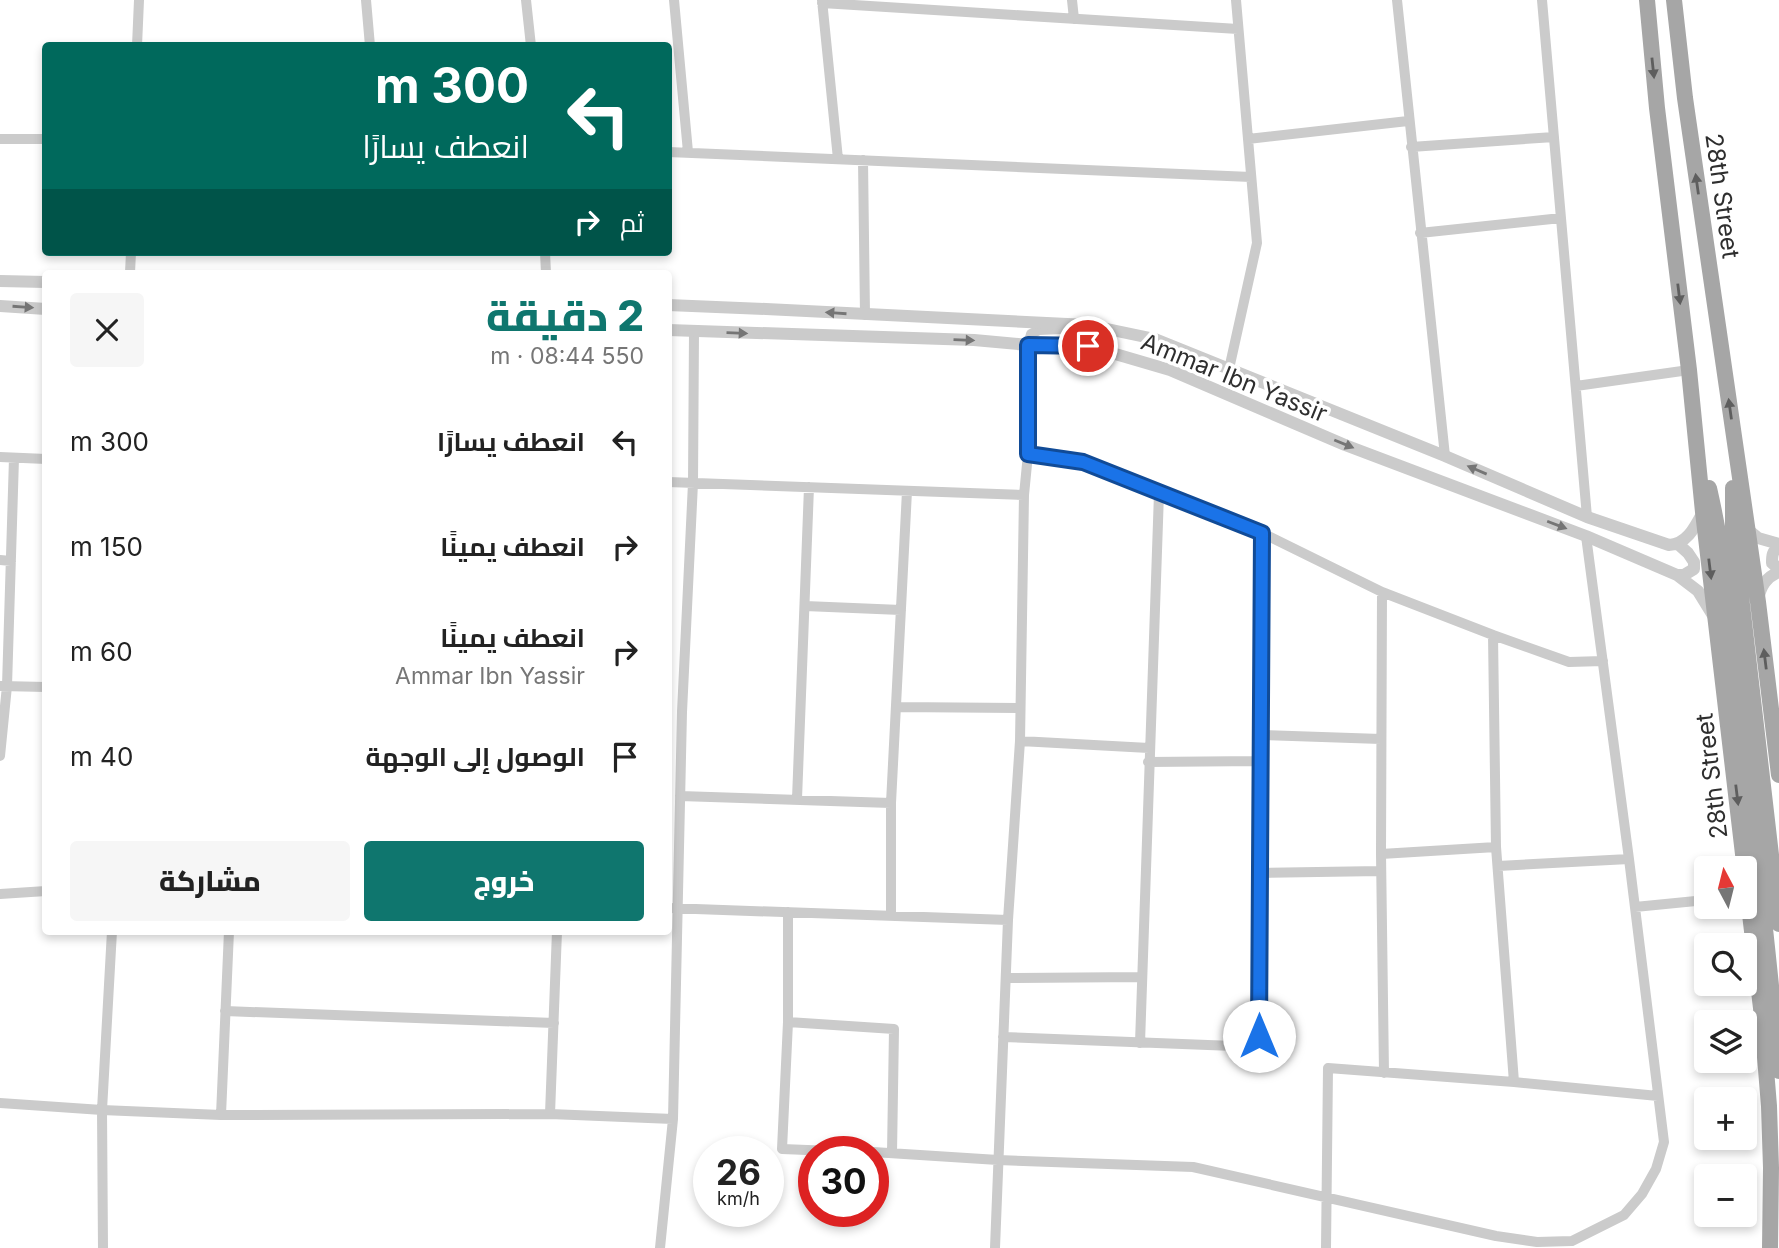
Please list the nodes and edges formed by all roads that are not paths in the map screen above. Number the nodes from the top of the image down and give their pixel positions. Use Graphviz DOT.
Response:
graph roads {
  1 [pos="139,0"];
  2 [pos="366,0"];
  3 [pos="526,0"];
  4 [pos="674,0"];
  5 [pos="1072,0"];
  6 [pos="1236,0"];
  7 [pos="1397,0"];
  8 [pos="1542,0"];
  9 [pos="1647,0"];
  10 [pos="1674,0"];
  11 [pos="822,2"];
  12 [pos="946,5"];
  13 [pos="1074,19"];
  14 [pos="1238,29"];
  15 [pos="137,42"];
  16 [pos="370,42"];
  17 [pos="531,42"];
  18 [pos="1408,121"];
  19 [pos="1554,137"];
  20 [pos="0,139"];
  21 [pos="42,139"];
  22 [pos="1248,139"];
  23 [pos="1411,147"];
  24 [pos="672,152"];
  25 [pos="688,152"];
  26 [pos="838,159"];
  27 [pos="863,160"];
  28 [pos="1251,177"];
  29 [pos="1561,218"];
  30 [pos="1420,233"];
  31 [pos="0,281"];
  32 [pos="42,282"];
  33 [pos="672,305"];
  34 [pos="0,306"];
  35 [pos="42,309"];
  36 [pos="865,315"];
  37 [pos="1099,328"];
  38 [pos="672,331"];
  39 [pos="694,332"];
  40 [pos="1028,345"];
  41 [pos="1229,369"];
  42 [pos="1689,370"];
  43 [pos="1576,386"];
  44 [pos="1694,424"];
  45 [pos="1734,439"];
  46 [pos="1028,454"];
  47 [pos="1445,456"];
  48 [pos="0,457"];
  49 [pos="14,457"];
  50 [pos="42,459"];
  51 [pos="672,482"];
  52 [pos="693,483"];
  53 [pos="809,487"];
  54 [pos="907,491"];
  55 [pos="1159,493"];
  56 [pos="1024,495"];
  57 [pos="1703,512"];
  58 [pos="1587,517"];
  59 [pos="1747,529"];
  60 [pos="1262,533"];
  61 [pos="1586,536"];
  62 [pos="1678,544"];
  63 [pos="1779,546"];
  64 [pos="5,561"];
  65 [pos="1779,571"];
  66 [pos="1677,575"];
  67 [pos="1382,592"];
  68 [pos="1758,602"];
  69 [pos="805,606"];
  70 [pos="901,610"];
  71 [pos="1716,621"];
  72 [pos="1493,635"];
  73 [pos="1604,661"];
  74 [pos="3,686"];
  75 [pos="42,687"];
  76 [pos="896,707"];
  77 [pos="1020,708"];
  78 [pos="672,711"];
  79 [pos="682,712"];
  80 [pos="1261,735"];
  81 [pos="1381,739"];
  82 [pos="1020,741"];
  83 [pos="1149,748"];
  84 [pos="0,756"];
  85 [pos="1260,761"];
  86 [pos="1148,762"];
  87 [pos="1779,775"];
  88 [pos="680,796"];
  89 [pos="797,799"];
  90 [pos="891,803"];
  91 [pos="1496,846"];
  92 [pos="1381,854"];
  93 [pos="1742,856"];
  94 [pos="1629,859"];
  95 [pos="1498,866"];
  96 [pos="1381,871"];
  97 [pos="1260,873"];
  98 [pos="42,891"];
  99 [pos="0,894"];
  100 [pos="1694,901"];
  101 [pos="1635,907"];
  102 [pos="673,908"];
  103 [pos="788,912"];
  104 [pos="891,916"];
  105 [pos="1749,919"];
  106 [pos="1008,920"];
  107 [pos="1779,924"];
  108 [pos="112,935"];
  109 [pos="229,935"];
  110 [pos="557,935"];
  111 [pos="1142,977"];
  112 [pos="1006,978"];
  113 [pos="226,1011"];
  114 [pos="788,1022"];
  115 [pos="554,1023"];
  116 [pos="1003,1037"];
  117 [pos="1140,1043"];
  118 [pos="1779,1071"];
  119 [pos="1384,1073"];
  120 [pos="1514,1082"];
  121 [pos="1658,1096"];
  122 [pos="0,1103"];
  123 [pos="102,1110"];
  124 [pos="550,1114"];
  125 [pos="221,1115"];
  126 [pos="673,1119"];
  127 [pos="798,1150"];
  128 [pos="889,1153"];
  129 [pos="892,1153"];
  130 [pos="998,1160"];
  131 [pos="1326,1196"];
  132 [pos="103,1248"];
  133 [pos="660,1248"];
  134 [pos="995,1248"];
  135 [pos="1326,1248"];
  136 [pos="1770,1248"];
  1 -- 15 [label="street"];
  2 -- 16 [label="street"];
  3 -- 17 [label="street"];
  4 -- 25 [label="street"];
  5 -- 13 [label="street"];
  6 -- 14 [label="street"];
  7 -- 18 [label="street"];
  8 -- 19 [label="street"];
  9 -- 42 [label="main road, 28th Street, one-way"];
  45 -- 10 [label="main road, 28th Street, one-way"];
  11 -- 12 [label="street"];
  11 -- 26 [label="street"];
  12 -- 13 [label="street"];
  13 -- 14 [label="street"];
  14 -- 22 [label="street"];
  18 -- 22 [label="street"];
  18 -- 23 [label="street"];
  19 -- 23 [label="street"];
  19 -- 29 [label="street"];
  20 -- 21 [label="street"];
  22 -- 28 [label="street"];
  23 -- 30 [label="street"];
  24 -- 25 [label="street"];
  25 -- 26 [label="street"];
  26 -- 27 [label="street"];
  27 -- 28 [label="street"];
  27 -- 36 [label="street"];
  28 -- 41 [label="street"];
  29 -- 30 [label="street"];
  29 -- 43 [label="street"];
  30 -- 47 [label="street"];
  31 -- 32 [label="street"];
  36 -- 33 [label="street, Ammar Ibn Yassir, one-way"];
  34 -- 35 [label="street, one-way"];
  36 -- 37 [label="street, Ammar Ibn Yassir"];
  37 -- 40 [label="street"];
  37 -- 41 [label="street, Ammar Ibn Yassir"];
  38 -- 39 [label="street, Ammar Ibn Yassir"];
  39 -- 40 [label="street, Ammar Ibn Yassir, one-way"];
  39 -- 52 [label="street"];
  40 -- 46 [label="street"];
  40 -- 61 [label="street, Ammar Ibn Yassir, one-way"];
  41 -- 47 [label="street, Ammar Ibn Yassir"];
  42 -- 43 [label="street"];
  42 -- 44 [label="main road, 28th Street"];
  43 -- 58 [label="street"];
  44 -- 57 [label="main road, 28th Street"];
  44 -- 118 [label="main road, 28th Street"];
  45 -- 59 [label="main road, 28th Street"];
  45 -- 107 [label="main road, 28th Street"];
  46 -- 55 [label="street"];
  46 -- 56 [label="street"];
  58 -- 47 [label="street, Ammar Ibn Yassir, one-way"];
  48 -- 49 [label="street"];
  49 -- 50 [label="street"];
  49 -- 64 [label="street"];
  51 -- 52 [label="street"];
  52 -- 53 [label="street"];
  52 -- 79 [label="street"];
  53 -- 54 [label="street"];
  53 -- 69 [label="street"];
  54 -- 56 [label="street"];
  54 -- 70 [label="street"];
  55 -- 60 [label="street"];
  55 -- 83 [label="street"];
  56 -- 77 [label="street"];
  57 -- 62 [label="street"];
  57 -- 71 [label="main road, 28th Street, one-way"];
  58 -- 62 [label="street, Ammar Ibn Yassir"];
  59 -- 63 [label="street"];
  59 -- 68 [label="main road, 28th Street"];
  60 -- 67 [label="street"];
  60 -- 80 [label="street"];
  61 -- 66 [label="street, Ammar Ibn Yassir"];
  61 -- 73 [label="street"];
  62 -- 66 [label="street"];
  63 -- 65 [label="street"];
  64 -- 74 [label="street"];
  65 -- 68 [label="street"];
  66 -- 71 [label="street, Ammar Ibn Yassir"];
  67 -- 72 [label="street"];
  67 -- 81 [label="street"];
  87 -- 68 [label="main road, 28th Street, one-way"];
  69 -- 70 [label="street"];
  69 -- 89 [label="street"];
  70 -- 76 [label="street"];
  71 -- 93 [label="main road, 28th Street, one-way"];
  72 -- 73 [label="street"];
  72 -- 91 [label="street"];
  73 -- 94 [label="street"];
  74 -- 75 [label="street"];
  74 -- 84 [label="street"];
  76 -- 77 [label="street"];
  76 -- 90 [label="street"];
  77 -- 82 [label="street"];
  78 -- 79 [label="street"];
  79 -- 88 [label="street"];
  80 -- 81 [label="street"];
  80 -- 85 [label="street"];
  81 -- 92 [label="street"];
  82 -- 83 [label="street"];
  82 -- 106 [label="street"];
  83 -- 86 [label="street"];
  85 -- 86 [label="street"];
  85 -- 97 [label="street"];
  86 -- 111 [label="street"];
  88 -- 89 [label="street"];
  88 -- 102 [label="street"];
  89 -- 90 [label="street"];
  90 -- 104 [label="street"];
  91 -- 92 [label="street"];
  91 -- 95 [label="street"];
  92 -- 96 [label="street"];
  94 -- 95 [label="street"];
  94 -- 101 [label="street"];
  95 -- 120 [label="street"];
  96 -- 97 [label="street"];
  96 -- 119 [label="street"];
  97 -- 117 [label="street"];
  98 -- 99 [label="street"];
  100 -- 101 [label="street"];
  101 -- 121 [label="street"];
  102 -- 103 [label="street"];
  102 -- 126 [label="street"];
  103 -- 104 [label="street"];
  103 -- 114 [label="street"];
  104 -- 106 [label="street"];
  105 -- 136 [label="main road, 28th Street"];
  106 -- 112 [label="street"];
  108 -- 123 [label="street"];
  109 -- 113 [label="street"];
  110 -- 115 [label="street"];
  111 -- 112 [label="street"];
  111 -- 117 [label="street"];
  112 -- 116 [label="street"];
  113 -- 115 [label="street"];
  113 -- 125 [label="street"];
  114 -- 127 [label="street"];
  114 -- 129 [label="street"];
  115 -- 124 [label="street"];
  116 -- 117 [label="street"];
  116 -- 130 [label="street"];
  119 -- 120 [label="street"];
  119 -- 131 [label="street"];
  120 -- 121 [label="street"];
  121 -- 131 [label="street"];
  122 -- 123 [label="street"];
  123 -- 125 [label="street"];
  123 -- 132 [label="street"];
  124 -- 125 [label="street"];
  124 -- 126 [label="street"];
  126 -- 133 [label="street"];
  128 -- 129 [label="street"];
  129 -- 130 [label="street"];
  130 -- 131 [label="street"];
  130 -- 134 [label="street"];
  131 -- 135 [label="street"];
}
